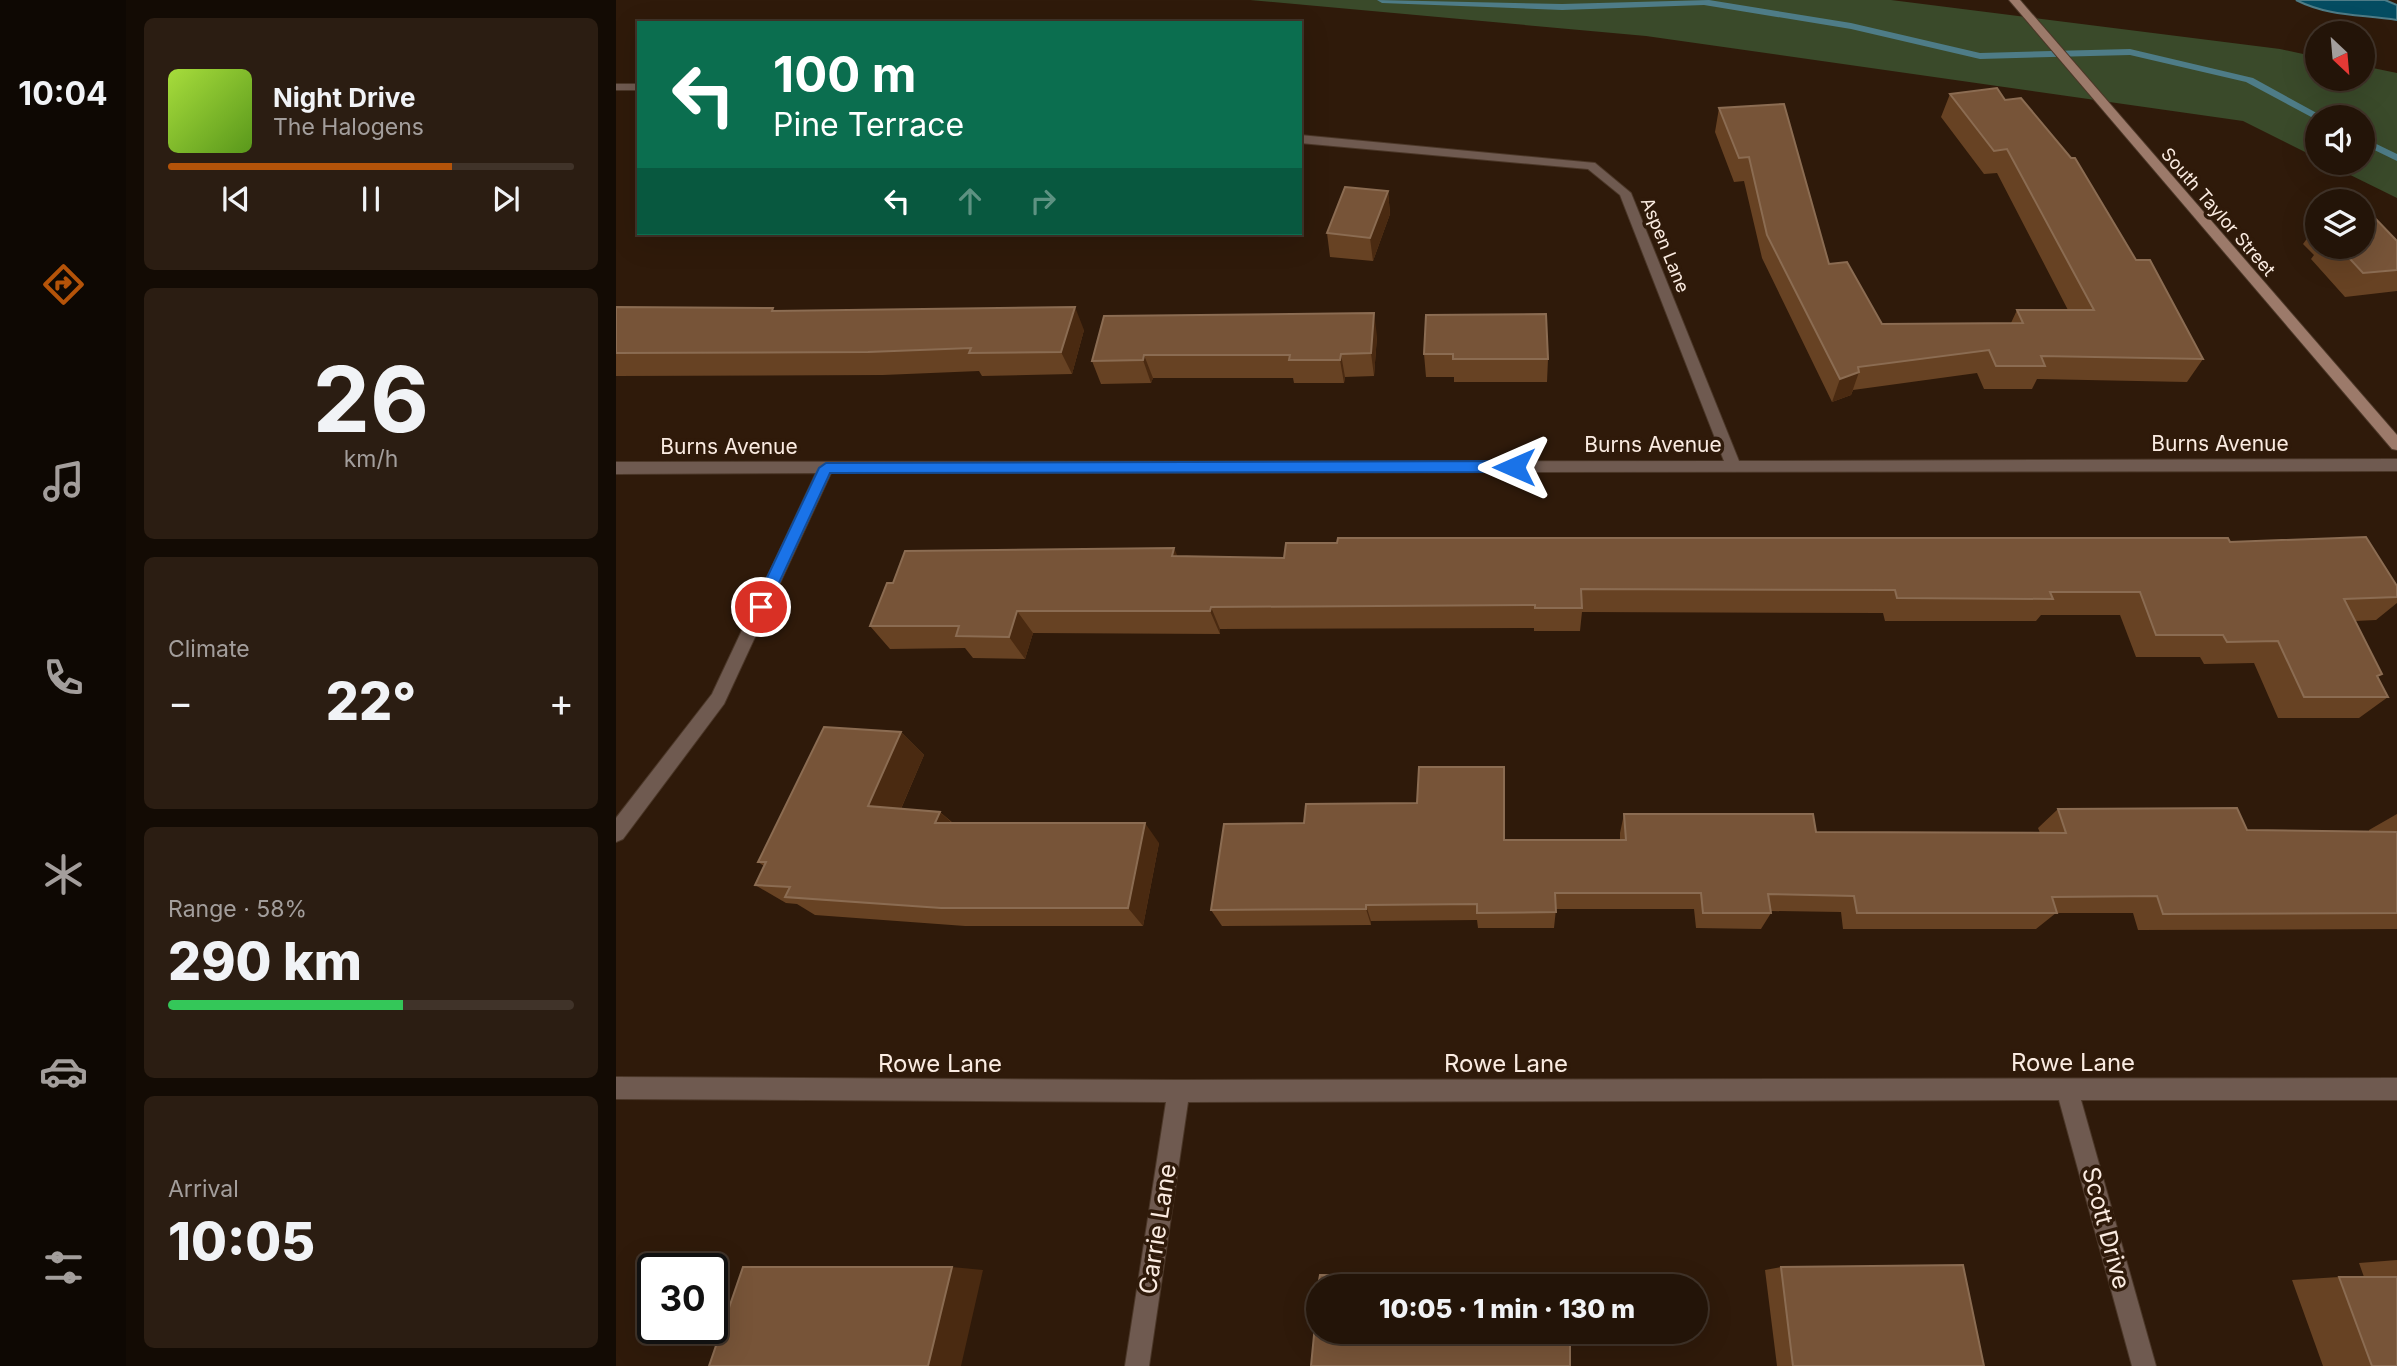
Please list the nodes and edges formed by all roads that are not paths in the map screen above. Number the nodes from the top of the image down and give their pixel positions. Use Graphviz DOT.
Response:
graph roads {
  1 [pos="2014,0"];
  2 [pos="616,87"];
  3 [pos="637,87"];
  4 [pos="1302,139"];
  5 [pos="2397,445"];
  6 [pos="2397,465"];
  7 [pos="1734,466"];
  8 [pos="616,468"];
  9 [pos="826,468"];
  10 [pos="616,833"];
  11 [pos="616,1088"];
  12 [pos="2067,1089"];
  13 [pos="2397,1089"];
  14 [pos="1180,1091"];
  15 [pos="1137,1366"];
  16 [pos="2144,1366"];
  1 -- 5 [label="street, South Taylor Street"];
  2 -- 3 [label="street"];
  4 -- 7 [label="street, Aspen Lane"];
  6 -- 7 [label="street, Burns Avenue"];
  7 -- 9 [label="street, Burns Avenue"];
  8 -- 9 [label="street, Burns Avenue"];
  9 -- 10 [label="street"];
  11 -- 14 [label="street, Rowe Lane"];
  12 -- 13 [label="street, Rowe Lane"];
  12 -- 14 [label="street, Rowe Lane"];
  12 -- 16 [label="street, Scott Drive"];
  14 -- 15 [label="street, Carrie Lane"];
}
